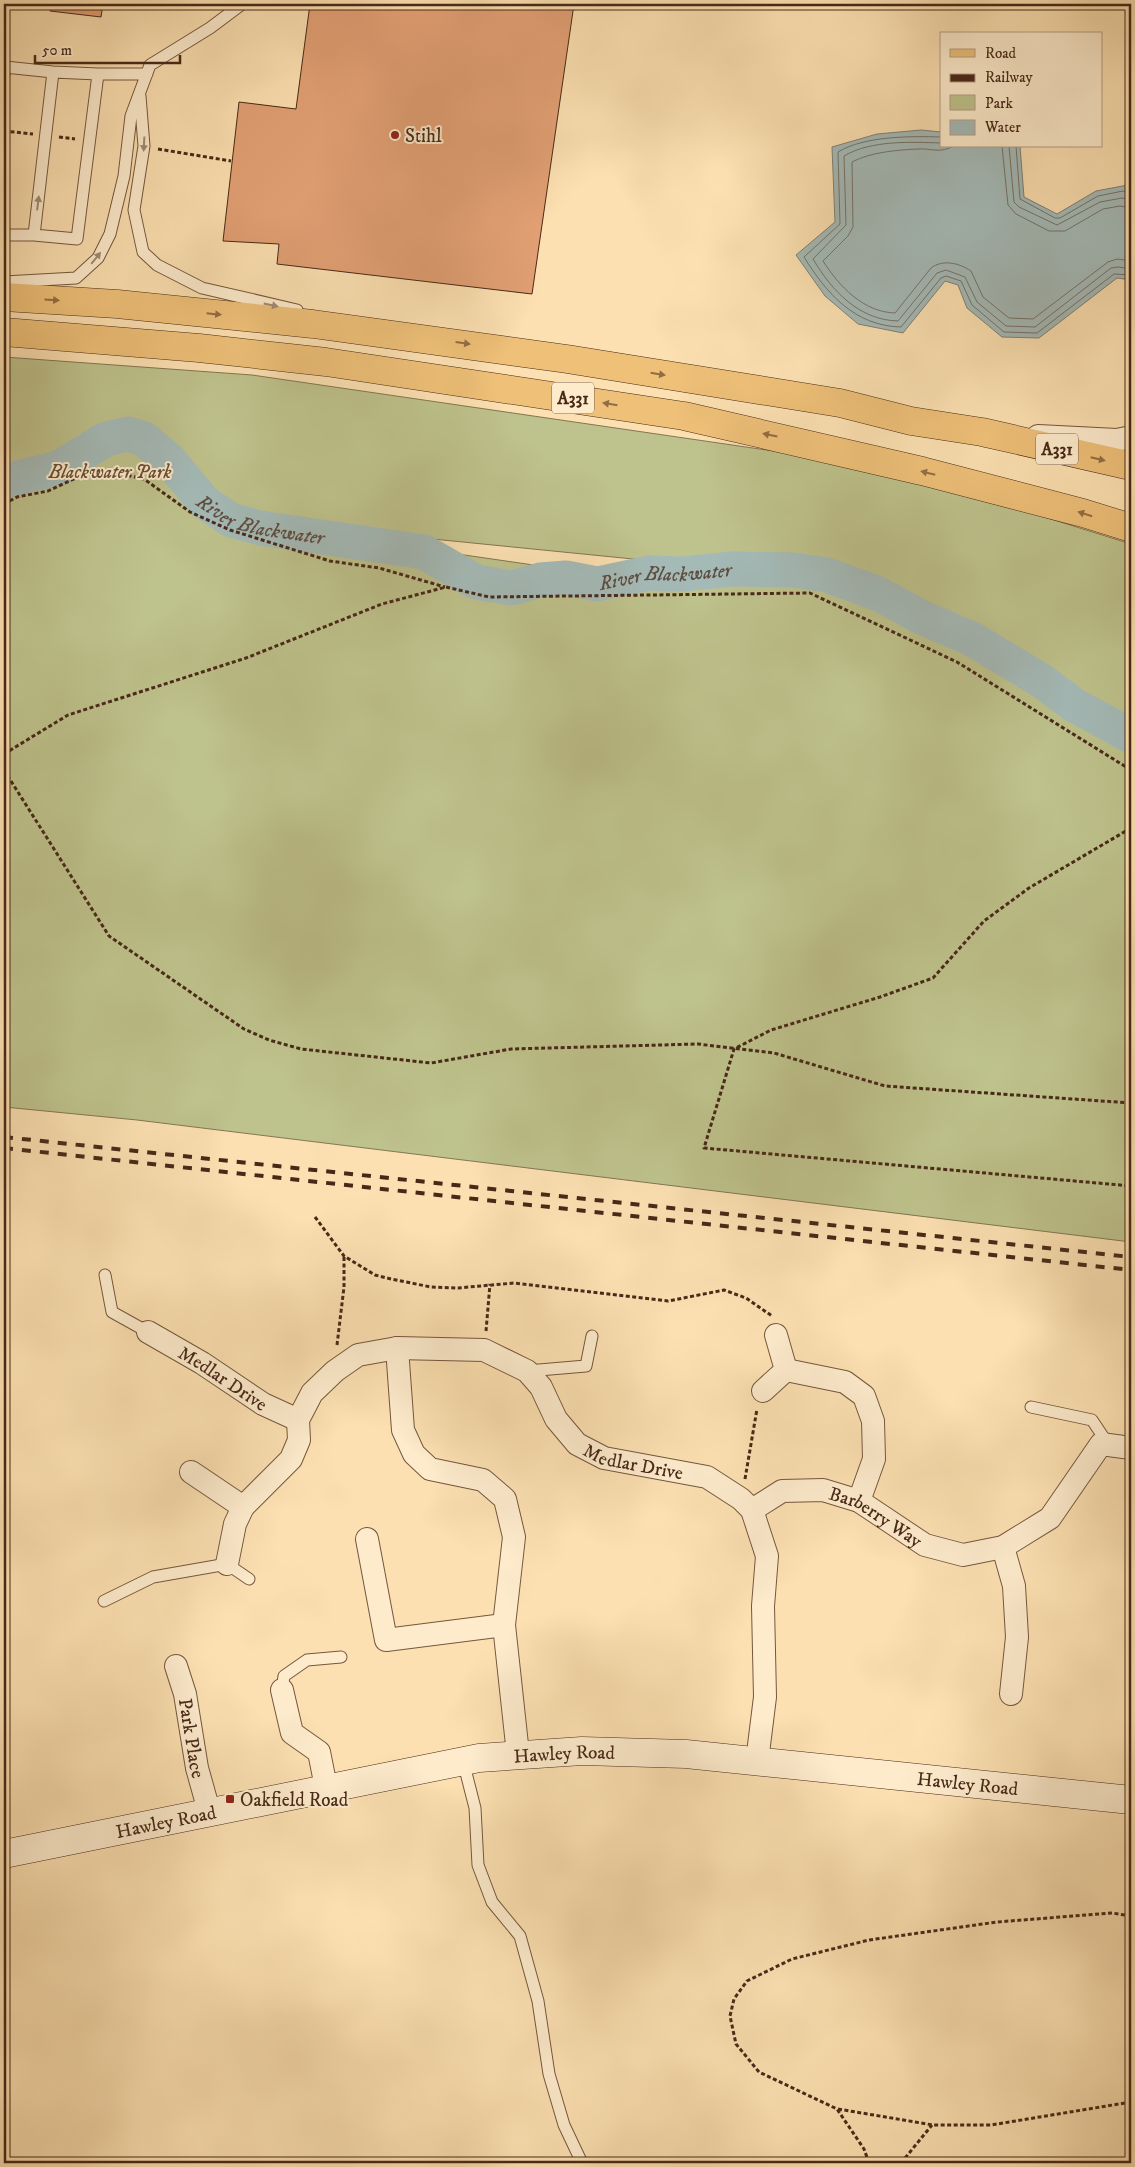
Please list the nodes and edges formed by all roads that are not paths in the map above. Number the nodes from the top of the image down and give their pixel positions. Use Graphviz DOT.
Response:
graph roads {
  1 [pos="242,4"];
  2 [pos="53,72"];
  3 [pos="4,74"];
  4 [pos="98,74"];
  5 [pos="147,74"];
  6 [pos="140,96"];
  7 [pos="4,235"];
  8 [pos="34,236"];
  9 [pos="4,282"];
  10 [pos="4,297"];
  11 [pos="4,332"];
  12 [pos="428,338"];
  13 [pos="982,432"];
  14 [pos="1131,437"];
  15 [pos="1131,466"];
  16 [pos="1131,528"];
  17 [pos="105,1275"];
  18 [pos="148,1332"];
  19 [pos="776,1335"];
  20 [pos="592,1336"];
  21 [pos="397,1348"];
  22 [pos="786,1370"];
  23 [pos="527,1371"];
  24 [pos="763,1390"];
  25 [pos="1031,1407"];
  26 [pos="298,1420"];
  27 [pos="1101,1444"];
  28 [pos="1131,1448"];
  29 [pos="191,1472"];
  30 [pos="858,1501"];
  31 [pos="746,1505"];
  32 [pos="243,1508"];
  33 [pos="367,1539"];
  34 [pos="1003,1547"];
  35 [pos="227,1564"];
  36 [pos="250,1579"];
  37 [pos="104,1601"];
  38 [pos="504,1625"];
  39 [pos="341,1657"];
  40 [pos="176,1666"];
  41 [pos="282,1690"];
  42 [pos="1011,1694"];
  43 [pos="518,1754"];
  44 [pos="757,1760"];
  45 [pos="463,1761"];
  46 [pos="326,1787"];
  47 [pos="1131,1800"];
  48 [pos="209,1810"];
  49 [pos="4,1854"];
  50 [pos="582,2163"];
  1 -- 5 [label="lane"];
  2 -- 3 [label="lane"];
  2 -- 4 [label="lane"];
  8 -- 2 [label="lane, one-way"];
  4 -- 5 [label="lane"];
  4 -- 8 [label="lane"];
  5 -- 6 [label="lane"];
  9 -- 6 [label="lane, one-way"];
  6 -- 12 [label="lane, one-way"];
  7 -- 8 [label="lane"];
  10 -- 12 [label="main road, A331, one-way"];
  16 -- 11 [label="main road, A331, one-way"];
  12 -- 13 [label="main road, A331, one-way"];
  13 -- 14 [label="street"];
  13 -- 15 [label="main road, A331, one-way"];
  17 -- 18 [label="lane"];
  18 -- 26 [label="street, Medlar Drive"];
  19 -- 22 [label="street"];
  20 -- 23 [label="lane"];
  21 -- 23 [label="street, Medlar Drive"];
  21 -- 26 [label="street, Medlar Drive"];
  21 -- 38 [label="street"];
  22 -- 24 [label="street"];
  22 -- 30 [label="street"];
  23 -- 31 [label="street, Medlar Drive"];
  25 -- 27 [label="lane"];
  26 -- 32 [label="street, Medlar Drive"];
  27 -- 28 [label="street"];
  27 -- 34 [label="street, Barberry Way"];
  29 -- 32 [label="street"];
  30 -- 31 [label="street, Barberry Way"];
  30 -- 34 [label="street, Barberry Way"];
  31 -- 44 [label="street"];
  32 -- 35 [label="street, Medlar Drive"];
  33 -- 38 [label="street"];
  34 -- 42 [label="street"];
  35 -- 36 [label="lane"];
  35 -- 37 [label="lane"];
  38 -- 43 [label="street"];
  39 -- 41 [label="lane"];
  40 -- 48 [label="street, Park Place"];
  41 -- 46 [label="street"];
  43 -- 44 [label="main road, Hawley Road"];
  43 -- 45 [label="main road, Hawley Road"];
  44 -- 47 [label="main road, Hawley Road"];
  45 -- 46 [label="main road, Hawley Road"];
  45 -- 50 [label="lane"];
  46 -- 48 [label="main road, Hawley Road"];
  48 -- 49 [label="main road, Hawley Road"];
}
